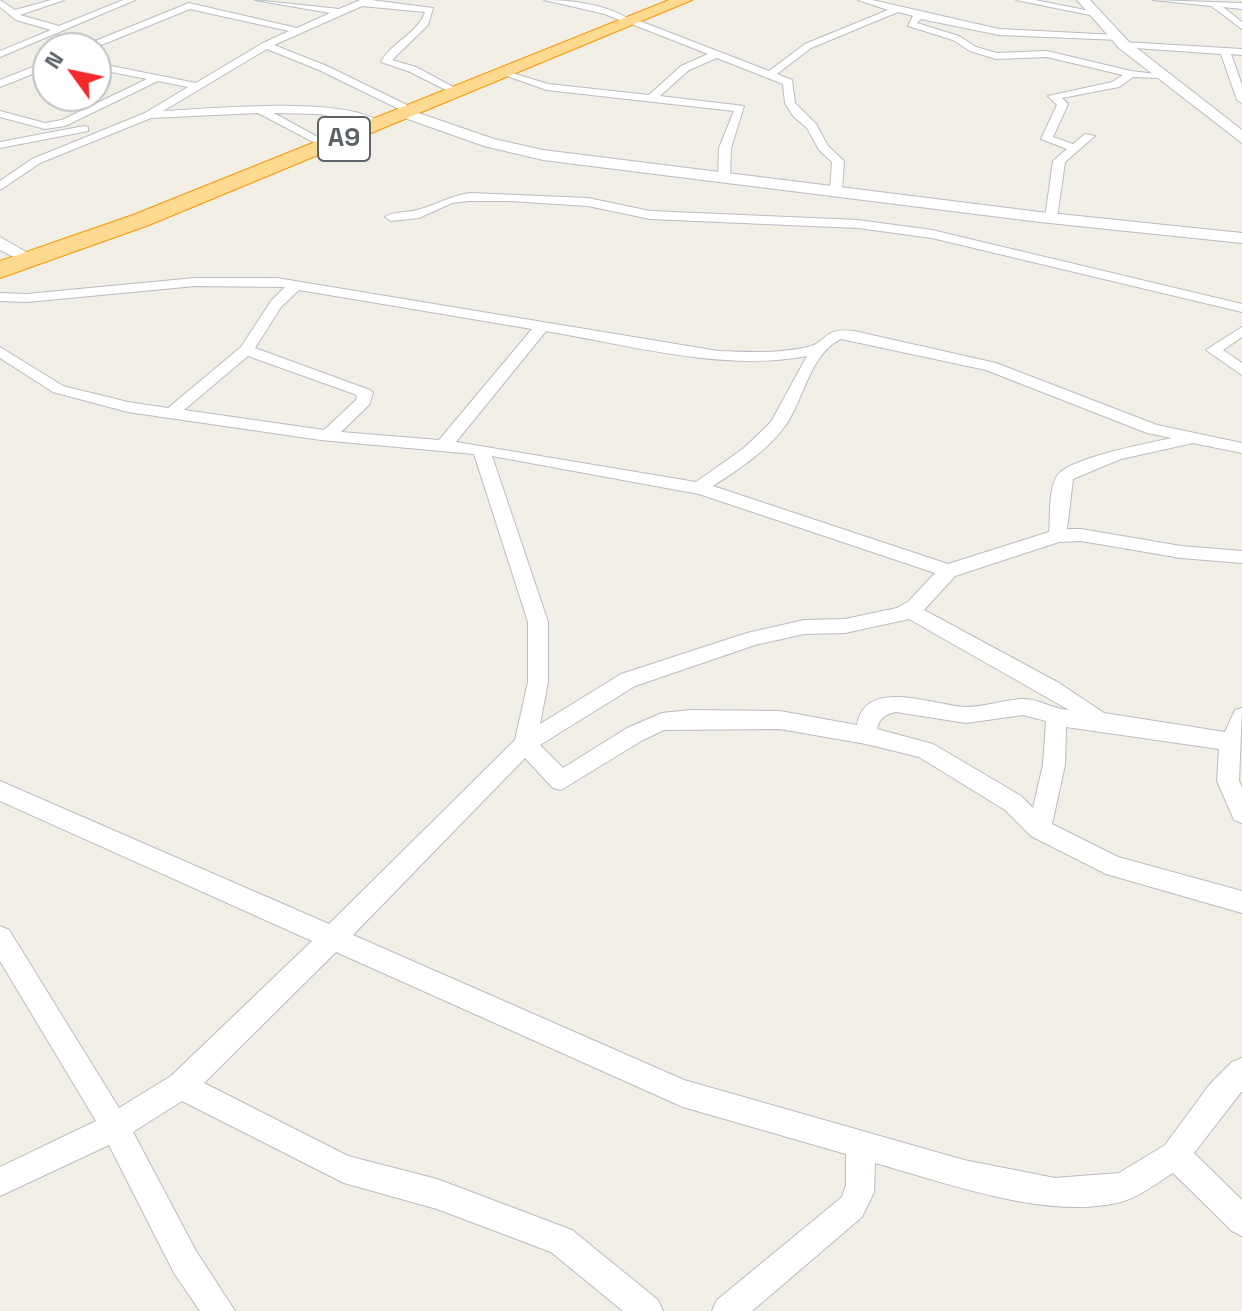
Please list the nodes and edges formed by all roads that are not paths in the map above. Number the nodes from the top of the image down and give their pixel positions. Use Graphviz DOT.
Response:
graph roads {
  1 [pos="60,0"];
  2 [pos="126,0"];
  3 [pos="211,0"];
  4 [pos="259,0"];
  5 [pos="548,0"];
  6 [pos="684,0"];
  7 [pos="862,0"];
  8 [pos="1020,0"];
  9 [pos="1083,0"];
  10 [pos="1157,0"];
  11 [pos="364,2"];
  12 [pos="0,3"];
  13 [pos="1213,3"];
  14 [pos="143,4"];
  15 [pos="896,5"];
  16 [pos="1242,6"];
  17 [pos="159,7"];
  18 [pos="203,9"];
  19 [pos="174,10"];
  20 [pos="342,12"];
  21 [pos="645,13"];
  22 [pos="1095,13"];
  23 [pos="13,14"];
  24 [pos="919,15"];
  25 [pos="1242,26"];
  26 [pos="58,29"];
  27 [pos="300,31"];
  28 [pos="112,37"];
  29 [pos="1121,41"];
  30 [pos="266,45"];
  31 [pos="1242,52"];
  32 [pos="1226,53"];
  33 [pos="0,54"];
  34 [pos="717,54"];
  35 [pos="112,69"];
  36 [pos="32,71"];
  37 [pos="506,74"];
  38 [pos="771,74"];
  39 [pos="1131,74"];
  40 [pos="1159,75"];
  41 [pos="157,78"];
  42 [pos="0,84"];
  43 [pos="196,86"];
  44 [pos="452,89"];
  45 [pos="653,97"];
  46 [pos="1242,100"];
  47 [pos="261,110"];
  48 [pos="406,111"];
  49 [pos="0,114"];
  50 [pos="149,115"];
  51 [pos="373,121"];
  52 [pos="1089,136"];
  53 [pos="1242,138"];
  54 [pos="319,142"];
  55 [pos="0,145"];
  56 [pos="1075,148"];
  57 [pos="724,178"];
  58 [pos="0,186"];
  59 [pos="836,191"];
  60 [pos="137,217"];
  61 [pos="391,217"];
  62 [pos="1051,218"];
  63 [pos="1242,238"];
  64 [pos="0,241"];
  65 [pos="21,255"];
  66 [pos="0,262"];
  67 [pos="0,270"];
  68 [pos="296,285"];
  69 [pos="0,297"];
  70 [pos="1242,308"];
  71 [pos="542,326"];
  72 [pos="1242,331"];
  73 [pos="246,350"];
  74 [pos="817,350"];
  75 [pos="0,351"];
  76 [pos="1242,370"];
  77 [pos="170,414"];
  78 [pos="328,435"];
  79 [pos="1190,439"];
  80 [pos="445,444"];
  81 [pos="1242,448"];
  82 [pos="481,449"];
  83 [pos="699,488"];
  84 [pos="1058,536"];
  85 [pos="1242,557"];
  86 [pos="948,571"];
  87 [pos="909,610"];
  88 [pos="1242,716"];
  89 [pos="1059,718"];
  90 [pos="1101,721"];
  91 [pos="866,735"];
  92 [pos="1232,742"];
  93 [pos="525,744"];
  94 [pos="0,791"];
  95 [pos="1242,813"];
  96 [pos="1039,829"];
  97 [pos="1242,902"];
  98 [pos="332,937"];
  99 [pos="0,938"];
  100 [pos="1242,1072"];
  101 [pos="181,1086"];
  102 [pos="115,1127"];
  103 [pos="859,1145"];
  104 [pos="1175,1155"];
  105 [pos="0,1182"];
  106 [pos="1242,1221"];
  107 [pos="219,1311"];
  108 [pos="647,1311"];
  109 [pos="728,1311"];
  1 -- 23 [label="street"];
  2 -- 14 [label="street"];
  2 -- 26 [label="street"];
  3 -- 18 [label="street"];
  4 -- 20 [label="street"];
  5 -- 21 [label="street"];
  6 -- 21 [label="highway, A9"];
  7 -- 15 [label="street"];
  8 -- 22 [label="street"];
  9 -- 22 [label="street"];
  10 -- 13 [label="street"];
  11 -- 20 [label="street"];
  11 -- 44 [label="street"];
  12 -- 23 [label="street"];
  13 -- 16 [label="street"];
  13 -- 25 [label="street"];
  15 -- 24 [label="street"];
  15 -- 38 [label="street"];
  17 -- 19 [label="street"];
  18 -- 19 [label="street"];
  18 -- 27 [label="street"];
  19 -- 28 [label="street"];
  20 -- 27 [label="street"];
  21 -- 34 [label="street"];
  21 -- 37 [label="highway, A9"];
  21 -- 44 [label="highway, A9"];
  22 -- 29 [label="street"];
  23 -- 26 [label="street"];
  24 -- 29 [label="street"];
  24 -- 39 [label="street"];
  26 -- 33 [label="street"];
  27 -- 30 [label="street"];
  29 -- 32 [label="street"];
  29 -- 40 [label="street"];
  30 -- 43 [label="street"];
  30 -- 48 [label="street"];
  31 -- 32 [label="street"];
  32 -- 46 [label="street"];
  34 -- 38 [label="street"];
  34 -- 45 [label="street"];
  35 -- 41 [label="street"];
  36 -- 42 [label="street"];
  37 -- 45 [label="street"];
  37 -- 48 [label="highway, A9"];
  38 -- 59 [label="street"];
  39 -- 40 [label="street"];
  39 -- 56 [label="street"];
  40 -- 53 [label="street"];
  41 -- 43 [label="street"];
  41 -- 49 [label="street"];
  43 -- 50 [label="street"];
  44 -- 48 [label="highway, A9"];
  45 -- 57 [label="street"];
  47 -- 50 [label="street"];
  47 -- 51 [label="street"];
  47 -- 54 [label="street"];
  48 -- 51 [label="highway, A9"];
  48 -- 57 [label="street"];
  48 -- 60 [label="highway, A9"];
  50 -- 55 [label="street"];
  50 -- 58 [label="street"];
  51 -- 54 [label="highway, A9"];
  52 -- 56 [label="street"];
  54 -- 60 [label="highway, A9"];
  56 -- 62 [label="street"];
  57 -- 59 [label="street"];
  59 -- 62 [label="street"];
  60 -- 65 [label="highway, A9"];
  60 -- 67 [label="highway, A9"];
  61 -- 70 [label="street"];
  62 -- 63 [label="street"];
  64 -- 65 [label="street"];
  65 -- 66 [label="highway, A9"];
  68 -- 69 [label="street"];
  68 -- 71 [label="street"];
  68 -- 73 [label="street"];
  71 -- 74 [label="street"];
  71 -- 80 [label="street"];
  72 -- 76 [label="street"];
  73 -- 77 [label="street"];
  73 -- 78 [label="street"];
  74 -- 79 [label="street"];
  74 -- 83 [label="street"];
  75 -- 77 [label="street"];
  77 -- 78 [label="street"];
  78 -- 80 [label="street"];
  79 -- 81 [label="street"];
  79 -- 84 [label="street"];
  80 -- 82 [label="street"];
  82 -- 83 [label="street"];
  82 -- 93 [label="street"];
  83 -- 86 [label="street"];
  84 -- 85 [label="street"];
  84 -- 86 [label="street"];
  86 -- 87 [label="street"];
  87 -- 90 [label="street"];
  87 -- 93 [label="street"];
  88 -- 92 [label="street"];
  89 -- 90 [label="street"];
  89 -- 91 [label="street"];
  89 -- 96 [label="street"];
  90 -- 92 [label="street"];
  91 -- 93 [label="street"];
  91 -- 96 [label="street"];
  92 -- 95 [label="street"];
  93 -- 98 [label="street"];
  94 -- 98 [label="street"];
  96 -- 97 [label="street"];
  98 -- 101 [label="street"];
  98 -- 103 [label="street"];
  99 -- 102 [label="street"];
  100 -- 104 [label="street"];
  101 -- 102 [label="street"];
  101 -- 108 [label="street"];
  102 -- 105 [label="street"];
  102 -- 107 [label="street"];
  103 -- 104 [label="street"];
  103 -- 109 [label="street"];
  104 -- 106 [label="street"];
}
